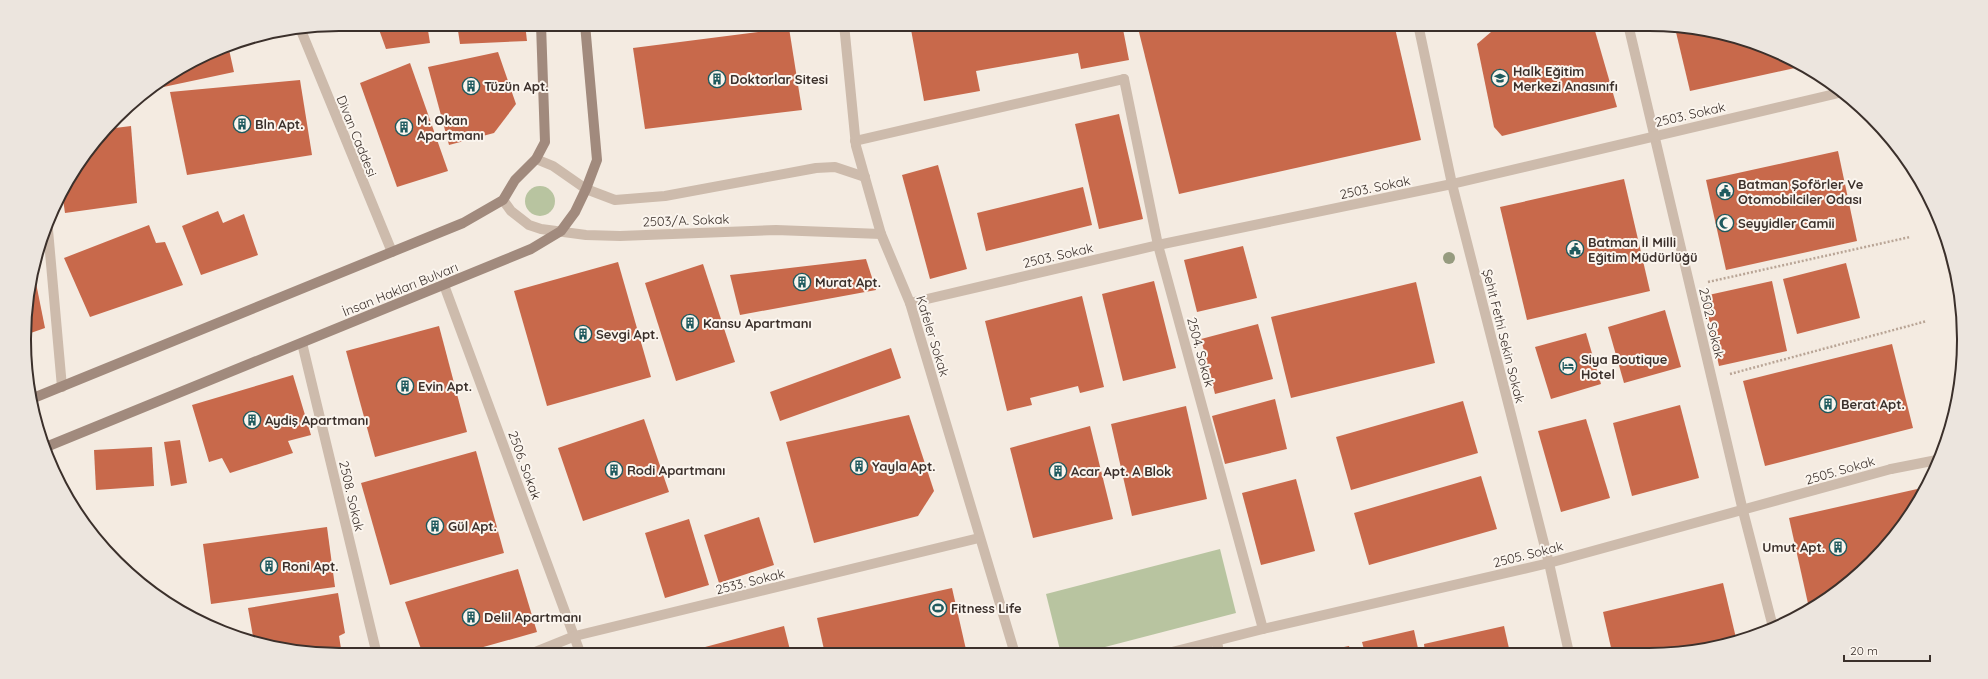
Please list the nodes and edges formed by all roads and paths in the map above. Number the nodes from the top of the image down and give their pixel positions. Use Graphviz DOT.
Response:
graph roads {
  1 [pos="541,31"];
  2 [pos="586,31"];
  3 [pos="845,31"];
  4 [pos="1419,31"];
  5 [pos="1630,31"];
  6 [pos="302,34"];
  7 [pos="1835,94"];
  8 [pos="1654,136"];
  9 [pos="855,141"];
  10 [pos="536,159"];
  11 [pos="865,177"];
  12 [pos="1452,184"];
  13 [pos="586,189"];
  14 [pos="503,200"];
  15 [pos="561,231"];
  16 [pos="881,234"];
  17 [pos="49,236"];
  18 [pos="1910,238"];
  19 [pos="1158,245"];
  20 [pos="392,252"];
  21 [pos="444,285"];
  22 [pos="1690,286"];
  23 [pos="910,303"];
  24 [pos="1926,321"];
  25 [pos="302,343"];
  26 [pos="1712,378"];
  27 [pos="62,386"];
  28 [pos="37,397"];
  29 [pos="49,446"];
  30 [pos="1933,461"];
  31 [pos="1743,511"];
  32 [pos="979,538"];
  33 [pos="1549,563"];
  34 [pos="1772,623"];
  35 [pos="1262,629"];
  36 [pos="575,636"];
  37 [pos="1217,641"];
  38 [pos="375,648"];
  39 [pos="545,648"];
  40 [pos="579,648"];
  41 [pos="1013,648"];
  42 [pos="1188,648"];
  43 [pos="1218,648"];
  44 [pos="1568,648"];
  1 -- 10 [label="main road"];
  2 -- 13 [label="main road, İnsan Hakları Bulvarı"];
  3 -- 9 [label="street, Kafeler Sokak"];
  4 -- 12 [label="street, Şehit Fethi Sekin Sokak"];
  5 -- 8 [label="street, 2502. Sokak"];
  6 -- 20 [label="street, Divan Caddesi"];
  7 -- 8 [label="street, 2503. Sokak"];
  8 -- 12 [label="street, 2503. Sokak"];
  8 -- 22 [label="street, 2502. Sokak"];
  9 -- 11 [label="street, Kafeler Sokak"];
  9 -- 19 [label="street, 2504. Sokak"];
  10 -- 13 [label="street"];
  10 -- 14 [label="main road"];
  11 -- 13 [label="street"];
  11 -- 16 [label="street, Kafeler Sokak"];
  12 -- 19 [label="street, 2503. Sokak"];
  12 -- 33 [label="street, Şehit Fethi Sekin Sokak"];
  13 -- 15 [label="main road, İnsan Hakları Bulvarı"];
  14 -- 15 [label="street, 2503/A. Sokak"];
  14 -- 20 [label="main road"];
  15 -- 16 [label="street, 2503/A. Sokak"];
  15 -- 21 [label="main road, İnsan Hakları Bulvarı"];
  16 -- 23 [label="street, Kafeler Sokak"];
  17 -- 27 [label="street"];
  18 -- 22 [label="path"];
  19 -- 23 [label="street, 2503. Sokak"];
  19 -- 35 [label="street, 2504. Sokak"];
  20 -- 27 [label="main road"];
  21 -- 25 [label="main road, İnsan Hakları Bulvarı"];
  21 -- 36 [label="street, 2506. Sokak"];
  22 -- 26 [label="street, 2502. Sokak"];
  23 -- 32 [label="street, Kafeler Sokak"];
  24 -- 26 [label="path"];
  25 -- 29 [label="main road, İnsan Hakları Bulvarı"];
  25 -- 38 [label="street, 2508. Sokak"];
  26 -- 31 [label="street, 2502. Sokak"];
  27 -- 28 [label="main road"];
  30 -- 31 [label="street, 2505. Sokak"];
  31 -- 33 [label="street, 2505. Sokak"];
  31 -- 34 [label="street, 2502. Sokak"];
  32 -- 36 [label="street, 2533. Sokak"];
  32 -- 41 [label="street, Kafeler Sokak"];
  33 -- 35 [label="street, 2505. Sokak"];
  33 -- 44 [label="street, Şehit Fethi Sekin Sokak"];
  35 -- 37 [label="street, 2505. Sokak"];
  36 -- 39 [label="street, 2533. Sokak"];
  36 -- 40 [label="street, 2506. Sokak"];
  37 -- 42 [label="street, 2505. Sokak"];
  37 -- 43 [label="street"];
}
